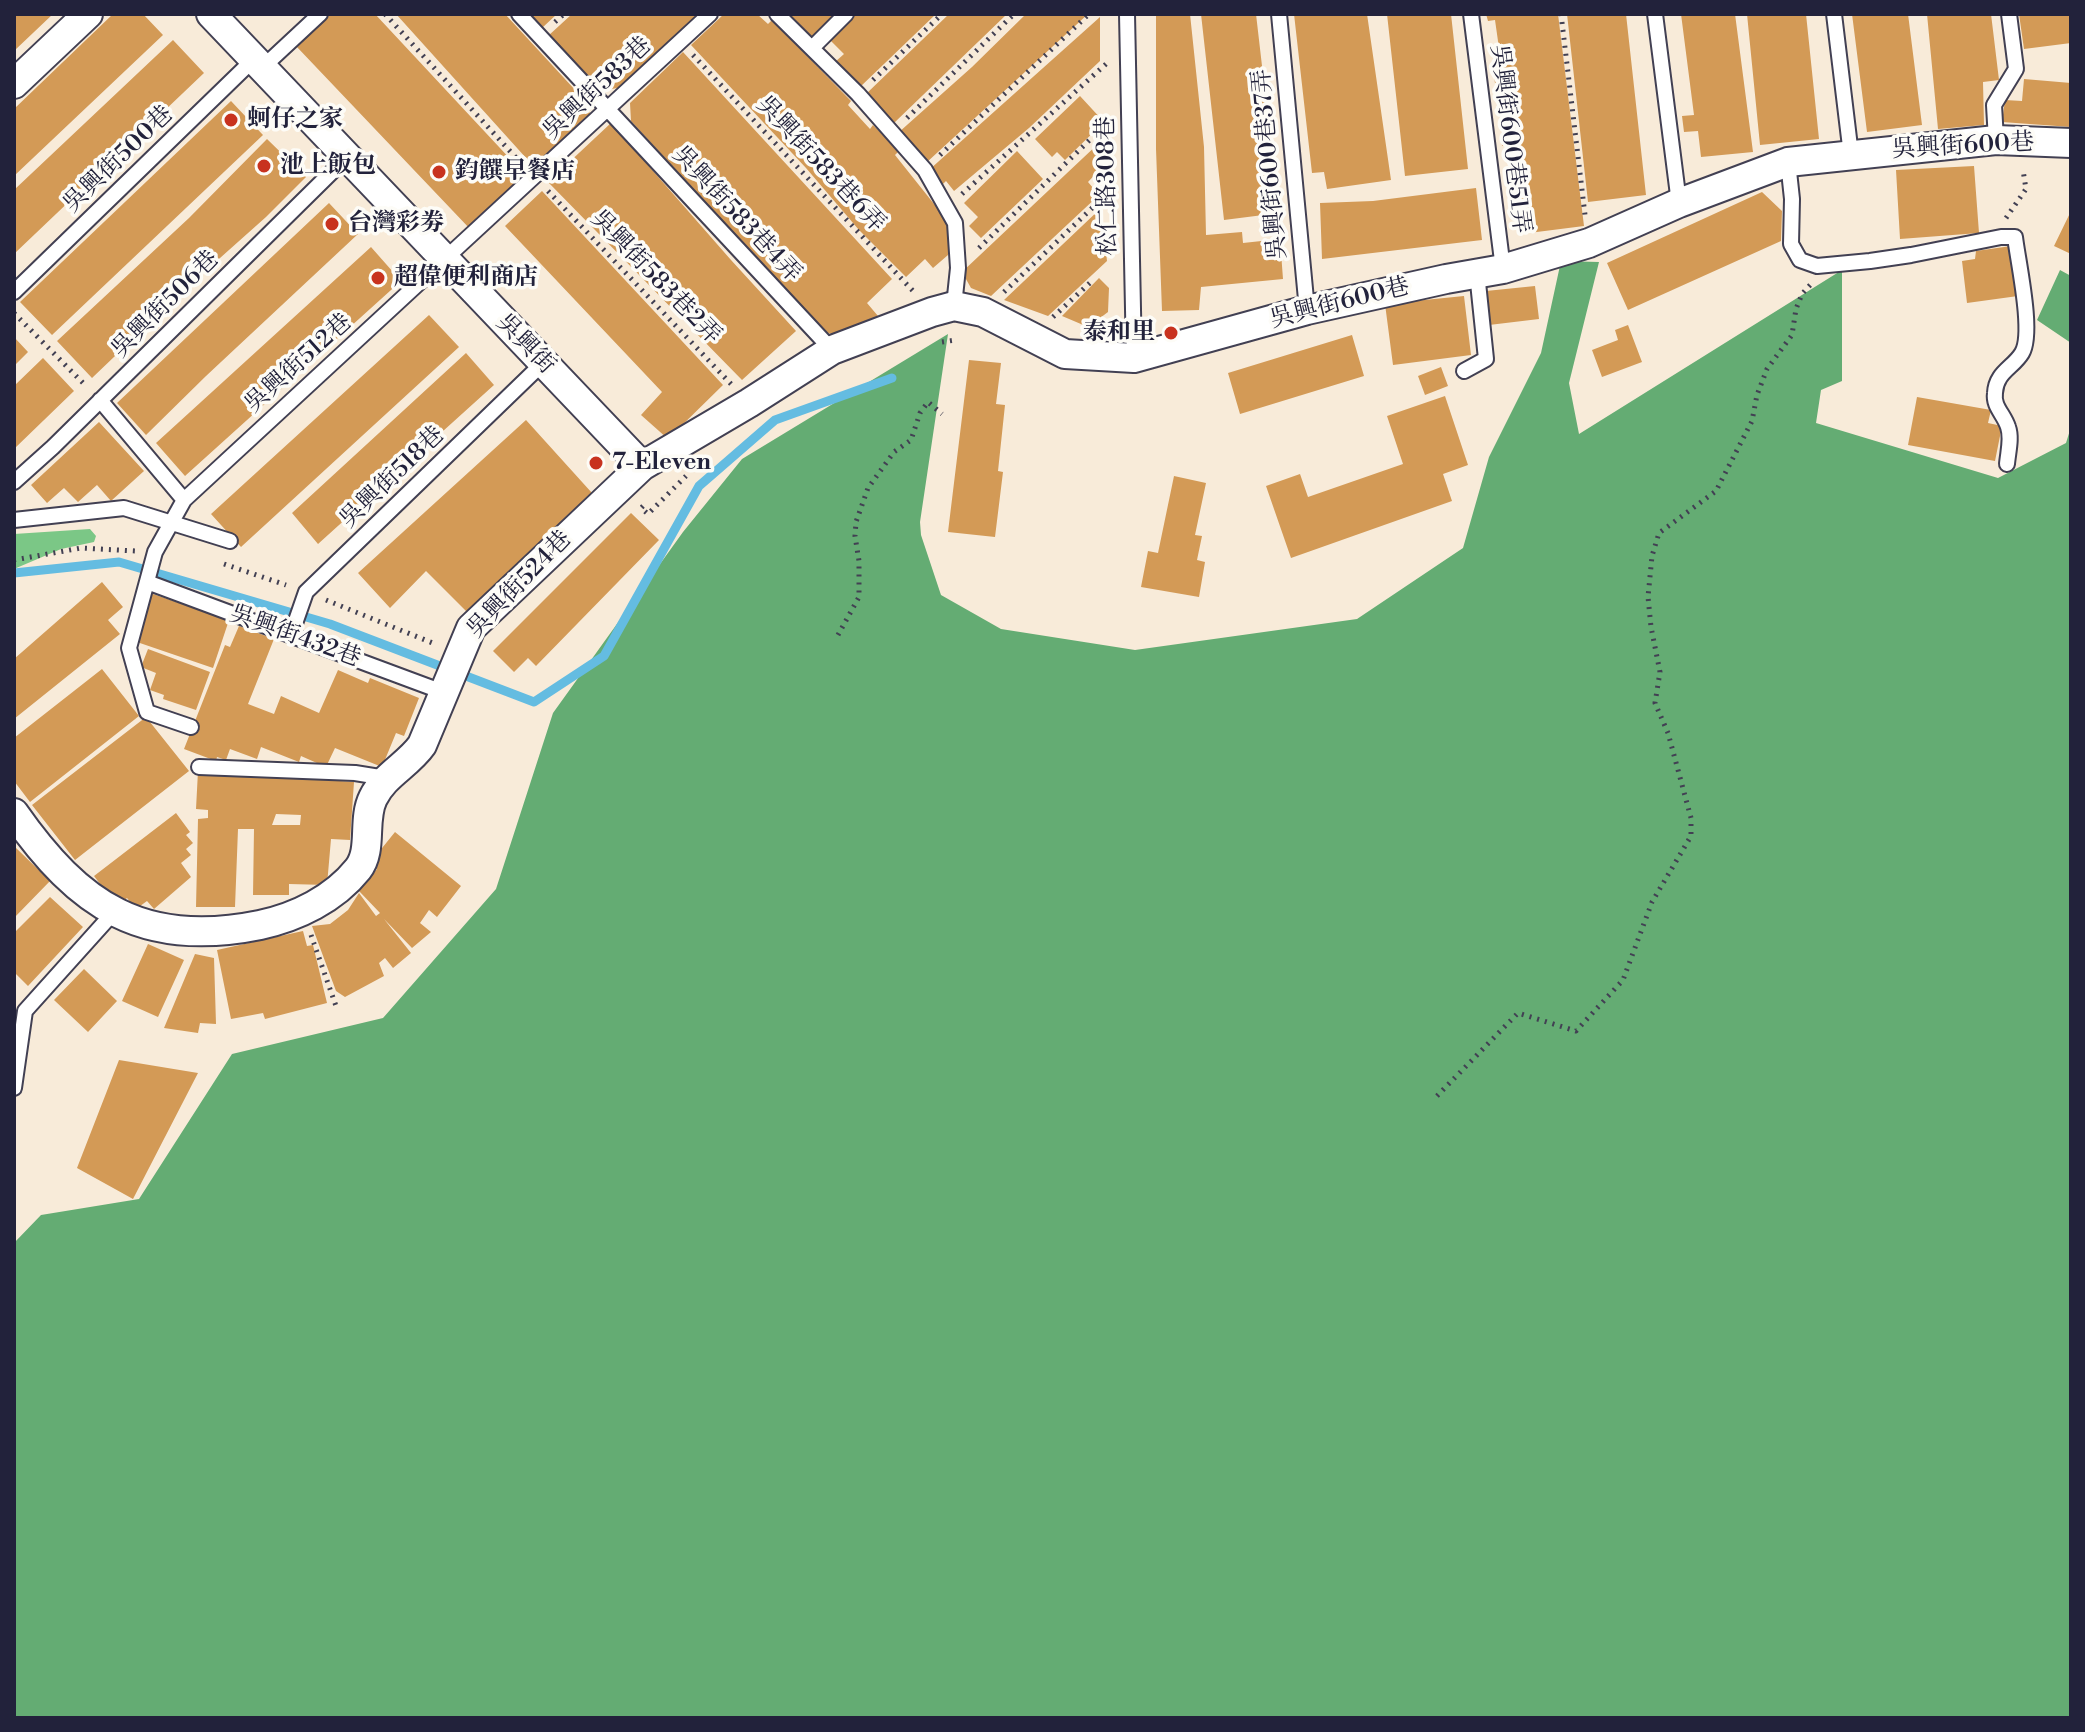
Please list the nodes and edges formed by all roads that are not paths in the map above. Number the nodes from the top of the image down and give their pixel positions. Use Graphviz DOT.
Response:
graph roads {
  1 [pos="88,14"];
  2 [pos="211,14"];
  3 [pos="320,14"];
  4 [pos="519,14"];
  5 [pos="710,14"];
  6 [pos="777,14"];
  7 [pos="846,14"];
  8 [pos="1127,14"];
  9 [pos="1279,14"];
  10 [pos="1471,14"];
  11 [pos="1655,14"];
  12 [pos="1834,14"];
  13 [pos="2009,14"];
  14 [pos="813,47"];
  15 [pos="258,64"];
  16 [pos="14,84"];
  17 [pos="608,110"];
  18 [pos="1996,140"];
  19 [pos="2071,143"];
  20 [pos="1851,155"];
  21 [pos="346,158"];
  22 [pos="1788,162"];
  23 [pos="1679,203"];
  24 [pos="444,262"];
  25 [pos="1490,271"];
  26 [pos="14,292"];
  27 [pos="943,309"];
  28 [pos="1307,310"];
  29 [pos="832,350"];
  30 [pos="1134,358"];
  31 [pos="543,363"];
  32 [pos="1464,371"];
  33 [pos="100,400"];
  34 [pos="2007,464"];
  35 [pos="642,466"];
  36 [pos="14,482"];
  37 [pos="184,500"];
  38 [pos="14,520"];
  39 [pos="170,523"];
  40 [pos="230,541"];
  41 [pos="147,582"];
  42 [pos="291,635"];
  43 [pos="443,692"];
  44 [pos="191,727"];
  45 [pos="199,767"];
  46 [pos="386,778"];
  47 [pos="16,822"];
  48 [pos="114,912"];
  49 [pos="14,1088"];
  1 -- 16 [label="street"];
  2 -- 15 [label="street, 吳興街"];
  3 -- 15 [label="lane, 吳興街500巷"];
  4 -- 17 [label="lane, 吳興街583巷4弄"];
  5 -- 17 [label="lane, 吳興街583巷"];
  6 -- 14 [label="lane"];
  7 -- 14 [label="lane"];
  8 -- 30 [label="lane, 松仁路308巷"];
  9 -- 28 [label="lane, 吳興街600巷37弄"];
  10 -- 25 [label="lane, 吳興街600巷51弄"];
  11 -- 23 [label="lane"];
  12 -- 20 [label="lane"];
  13 -- 18 [label="lane"];
  14 -- 27 [label="lane"];
  15 -- 21 [label="street, 吳興街"];
  15 -- 26 [label="lane, 吳興街500巷"];
  17 -- 24 [label="lane, 吳興街583巷"];
  17 -- 29 [label="lane, 吳興街583巷4弄"];
  18 -- 19 [label="street, 吳興街600巷"];
  18 -- 20 [label="street, 吳興街600巷"];
  20 -- 22 [label="street, 吳興街600巷"];
  21 -- 24 [label="street, 吳興街"];
  21 -- 33 [label="lane, 吳興街506巷"];
  22 -- 23 [label="street, 吳興街600巷"];
  22 -- 34 [label="lane"];
  23 -- 25 [label="street, 吳興街600巷"];
  24 -- 31 [label="street, 吳興街"];
  24 -- 37 [label="lane, 吳興街512巷"];
  25 -- 28 [label="street, 吳興街600巷"];
  25 -- 32 [label="lane, 吳興街600巷51弄"];
  27 -- 29 [label="street"];
  27 -- 30 [label="street, 吳興街600巷"];
  28 -- 30 [label="street, 吳興街600巷"];
  29 -- 35 [label="street"];
  31 -- 35 [label="street, 吳興街"];
  31 -- 42 [label="lane, 吳興街518巷"];
  33 -- 36 [label="lane, 吳興街506巷"];
  33 -- 37 [label="lane"];
  35 -- 43 [label="street, 吳興街524巷"];
  37 -- 39 [label="lane, 吳興街512巷"];
  38 -- 39 [label="lane"];
  39 -- 40 [label="lane"];
  39 -- 41 [label="lane, 吳興街512巷"];
  41 -- 42 [label="lane, 吳興街432巷"];
  41 -- 44 [label="lane, 吳興街512巷"];
  42 -- 43 [label="lane, 吳興街432巷"];
  43 -- 46 [label="street, 吳興街524巷"];
  45 -- 46 [label="lane"];
  46 -- 48 [label="street, 吳興街524巷"];
  47 -- 48 [label="street"];
  48 -- 49 [label="lane"];
}
